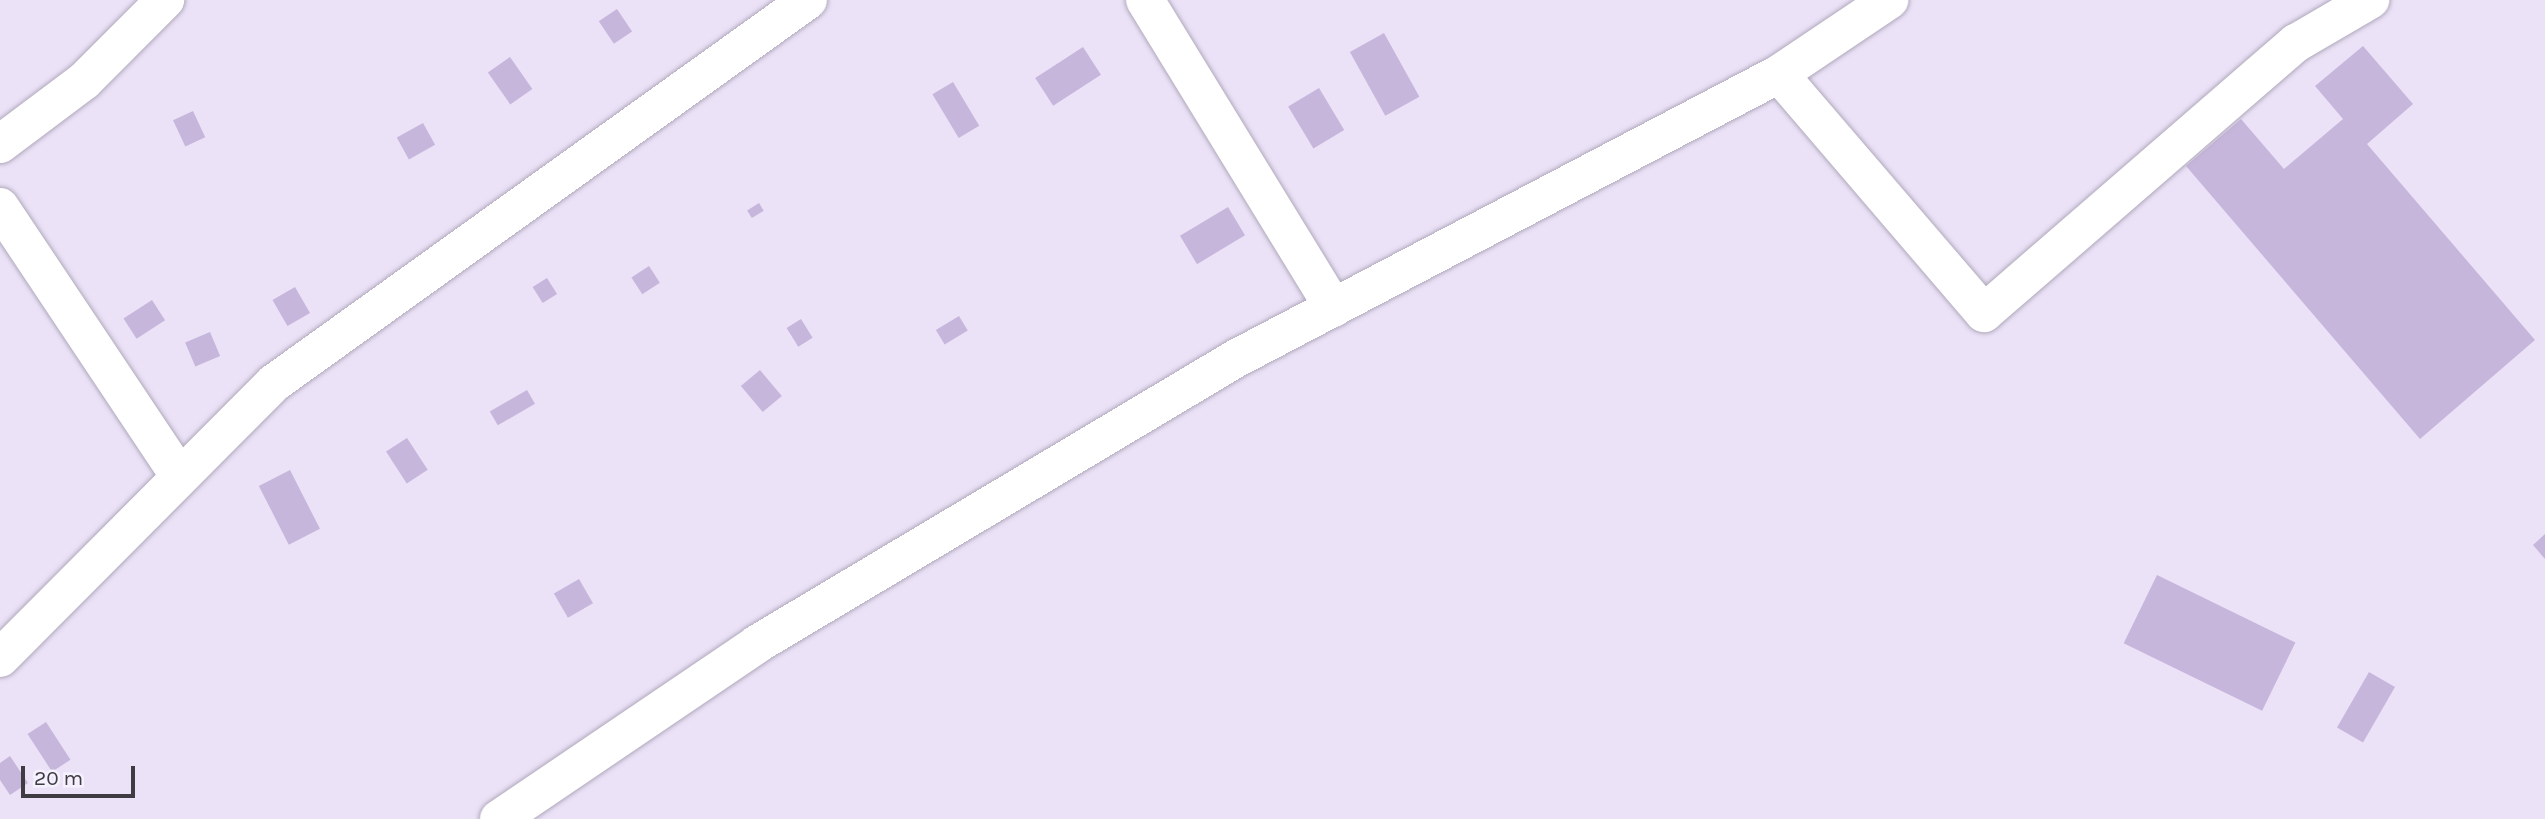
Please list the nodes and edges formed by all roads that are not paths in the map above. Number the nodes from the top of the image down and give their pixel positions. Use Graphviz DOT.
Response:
graph roads {
  1 [pos="165,0"];
  2 [pos="808,0"];
  3 [pos="1145,0"];
  4 [pos="1889,0"];
  5 [pos="2370,0"];
  6 [pos="1779,74"];
  7 [pos="0,144"];
  8 [pos="0,207"];
  9 [pos="1334,308"];
  10 [pos="180,477"];
  11 [pos="0,658"];
  12 [pos="499,819"];
  1 -- 7 [label="street"];
  2 -- 10 [label="street"];
  3 -- 9 [label="street"];
  4 -- 6 [label="street"];
  5 -- 6 [label="street"];
  6 -- 9 [label="street"];
  8 -- 10 [label="street"];
  9 -- 12 [label="street"];
  10 -- 11 [label="street"];
}
